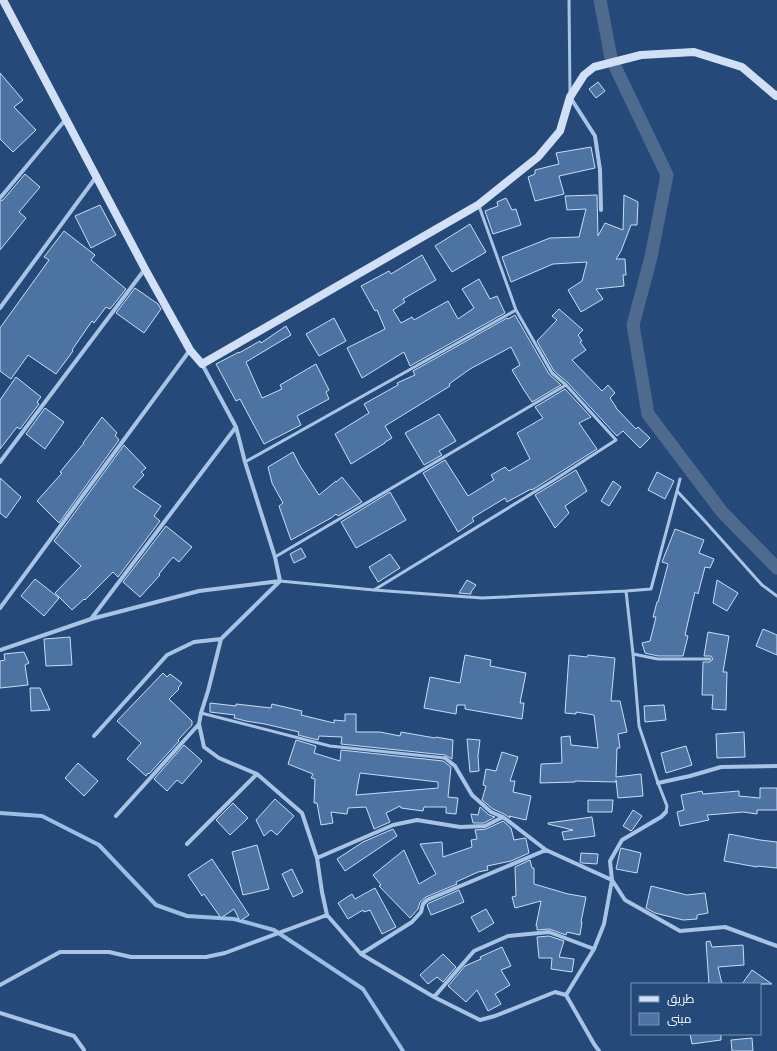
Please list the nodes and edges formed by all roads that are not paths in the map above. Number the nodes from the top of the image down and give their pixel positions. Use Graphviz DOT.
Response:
graph roads {
  1 [pos="3,0"];
  2 [pos="569,0"];
  3 [pos="777,96"];
  4 [pos="570,97"];
  5 [pos="66,120"];
  6 [pos="96,177"];
  7 [pos="0,198"];
  8 [pos="478,205"];
  9 [pos="601,210"];
  10 [pos="144,269"];
  11 [pos="0,308"];
  12 [pos="516,310"];
  13 [pos="190,350"];
  14 [pos="202,364"];
  15 [pos="566,385"];
  16 [pos="236,428"];
  17 [pos="0,462"];
  18 [pos="245,462"];
  19 [pos="680,479"];
  20 [pos="677,491"];
  21 [pos="275,556"];
  22 [pos="280,581"];
  23 [pos="374,590"];
  24 [pos="626,591"];
  25 [pos="777,596"];
  26 [pos="0,608"];
  27 [pos="92,619"];
  28 [pos="221,639"];
  29 [pos="0,650"];
  30 [pos="633,654"];
  31 [pos="710,659"];
  32 [pos="201,713"];
  33 [pos="199,724"];
  34 [pos="94,736"];
  35 [pos="445,758"];
  36 [pos="777,766"];
  37 [pos="257,774"];
  38 [pos="658,783"];
  39 [pos="666,812"];
  40 [pos="116,816"];
  41 [pos="503,817"];
  42 [pos="187,844"];
  43 [pos="546,850"];
  44 [pos="318,858"];
  45 [pos="612,880"];
  46 [pos="327,915"];
  47 [pos="777,946"];
  48 [pos="594,949"];
  49 [pos="362,954"];
  50 [pos="0,985"];
  51 [pos="566,995"];
  52 [pos="434,997"];
  53 [pos="0,1013"];
  54 [pos="84,1051"];
  55 [pos="599,1051"];
  1 -- 5 [label="street"];
  2 -- 4 [label="lane"];
  3 -- 4 [label="street"];
  4 -- 8 [label="street"];
  4 -- 9 [label="street"];
  5 -- 6 [label="street"];
  5 -- 7 [label="street"];
  6 -- 10 [label="street"];
  6 -- 11 [label="street"];
  8 -- 12 [label="lane"];
  8 -- 14 [label="street"];
  10 -- 13 [label="street"];
  10 -- 17 [label="street"];
  12 -- 15 [label="lane"];
  12 -- 18 [label="lane"];
  13 -- 14 [label="street"];
  13 -- 26 [label="street"];
  14 -- 16 [label="street"];
  15 -- 21 [label="lane"];
  15 -- 23 [label="lane"];
  16 -- 18 [label="street"];
  16 -- 27 [label="street"];
  18 -- 21 [label="street"];
  19 -- 20 [label="lane"];
  20 -- 24 [label="lane"];
  20 -- 25 [label="lane"];
  21 -- 22 [label="street"];
  22 -- 23 [label="lane"];
  22 -- 27 [label="street"];
  22 -- 28 [label="street"];
  23 -- 24 [label="lane"];
  24 -- 30 [label="lane"];
  27 -- 29 [label="street"];
  28 -- 32 [label="street"];
  28 -- 34 [label="street"];
  30 -- 31 [label="lane"];
  30 -- 38 [label="lane"];
  32 -- 33 [label="street"];
  32 -- 35 [label="lane"];
  33 -- 37 [label="street"];
  33 -- 40 [label="street"];
  35 -- 41 [label="street"];
  36 -- 38 [label="street"];
  37 -- 42 [label="street"];
  37 -- 44 [label="street"];
  38 -- 39 [label="lane"];
  39 -- 45 [label="street"];
  41 -- 43 [label="street"];
  41 -- 44 [label="street"];
  43 -- 45 [label="street"];
  43 -- 49 [label="street"];
  44 -- 46 [label="street"];
  45 -- 47 [label="street"];
  45 -- 48 [label="street"];
  46 -- 49 [label="street"];
  46 -- 50 [label="street"];
  48 -- 51 [label="street"];
  48 -- 52 [label="street"];
  49 -- 52 [label="street"];
  51 -- 52 [label="street"];
  51 -- 55 [label="street"];
  53 -- 54 [label="street"];
}
